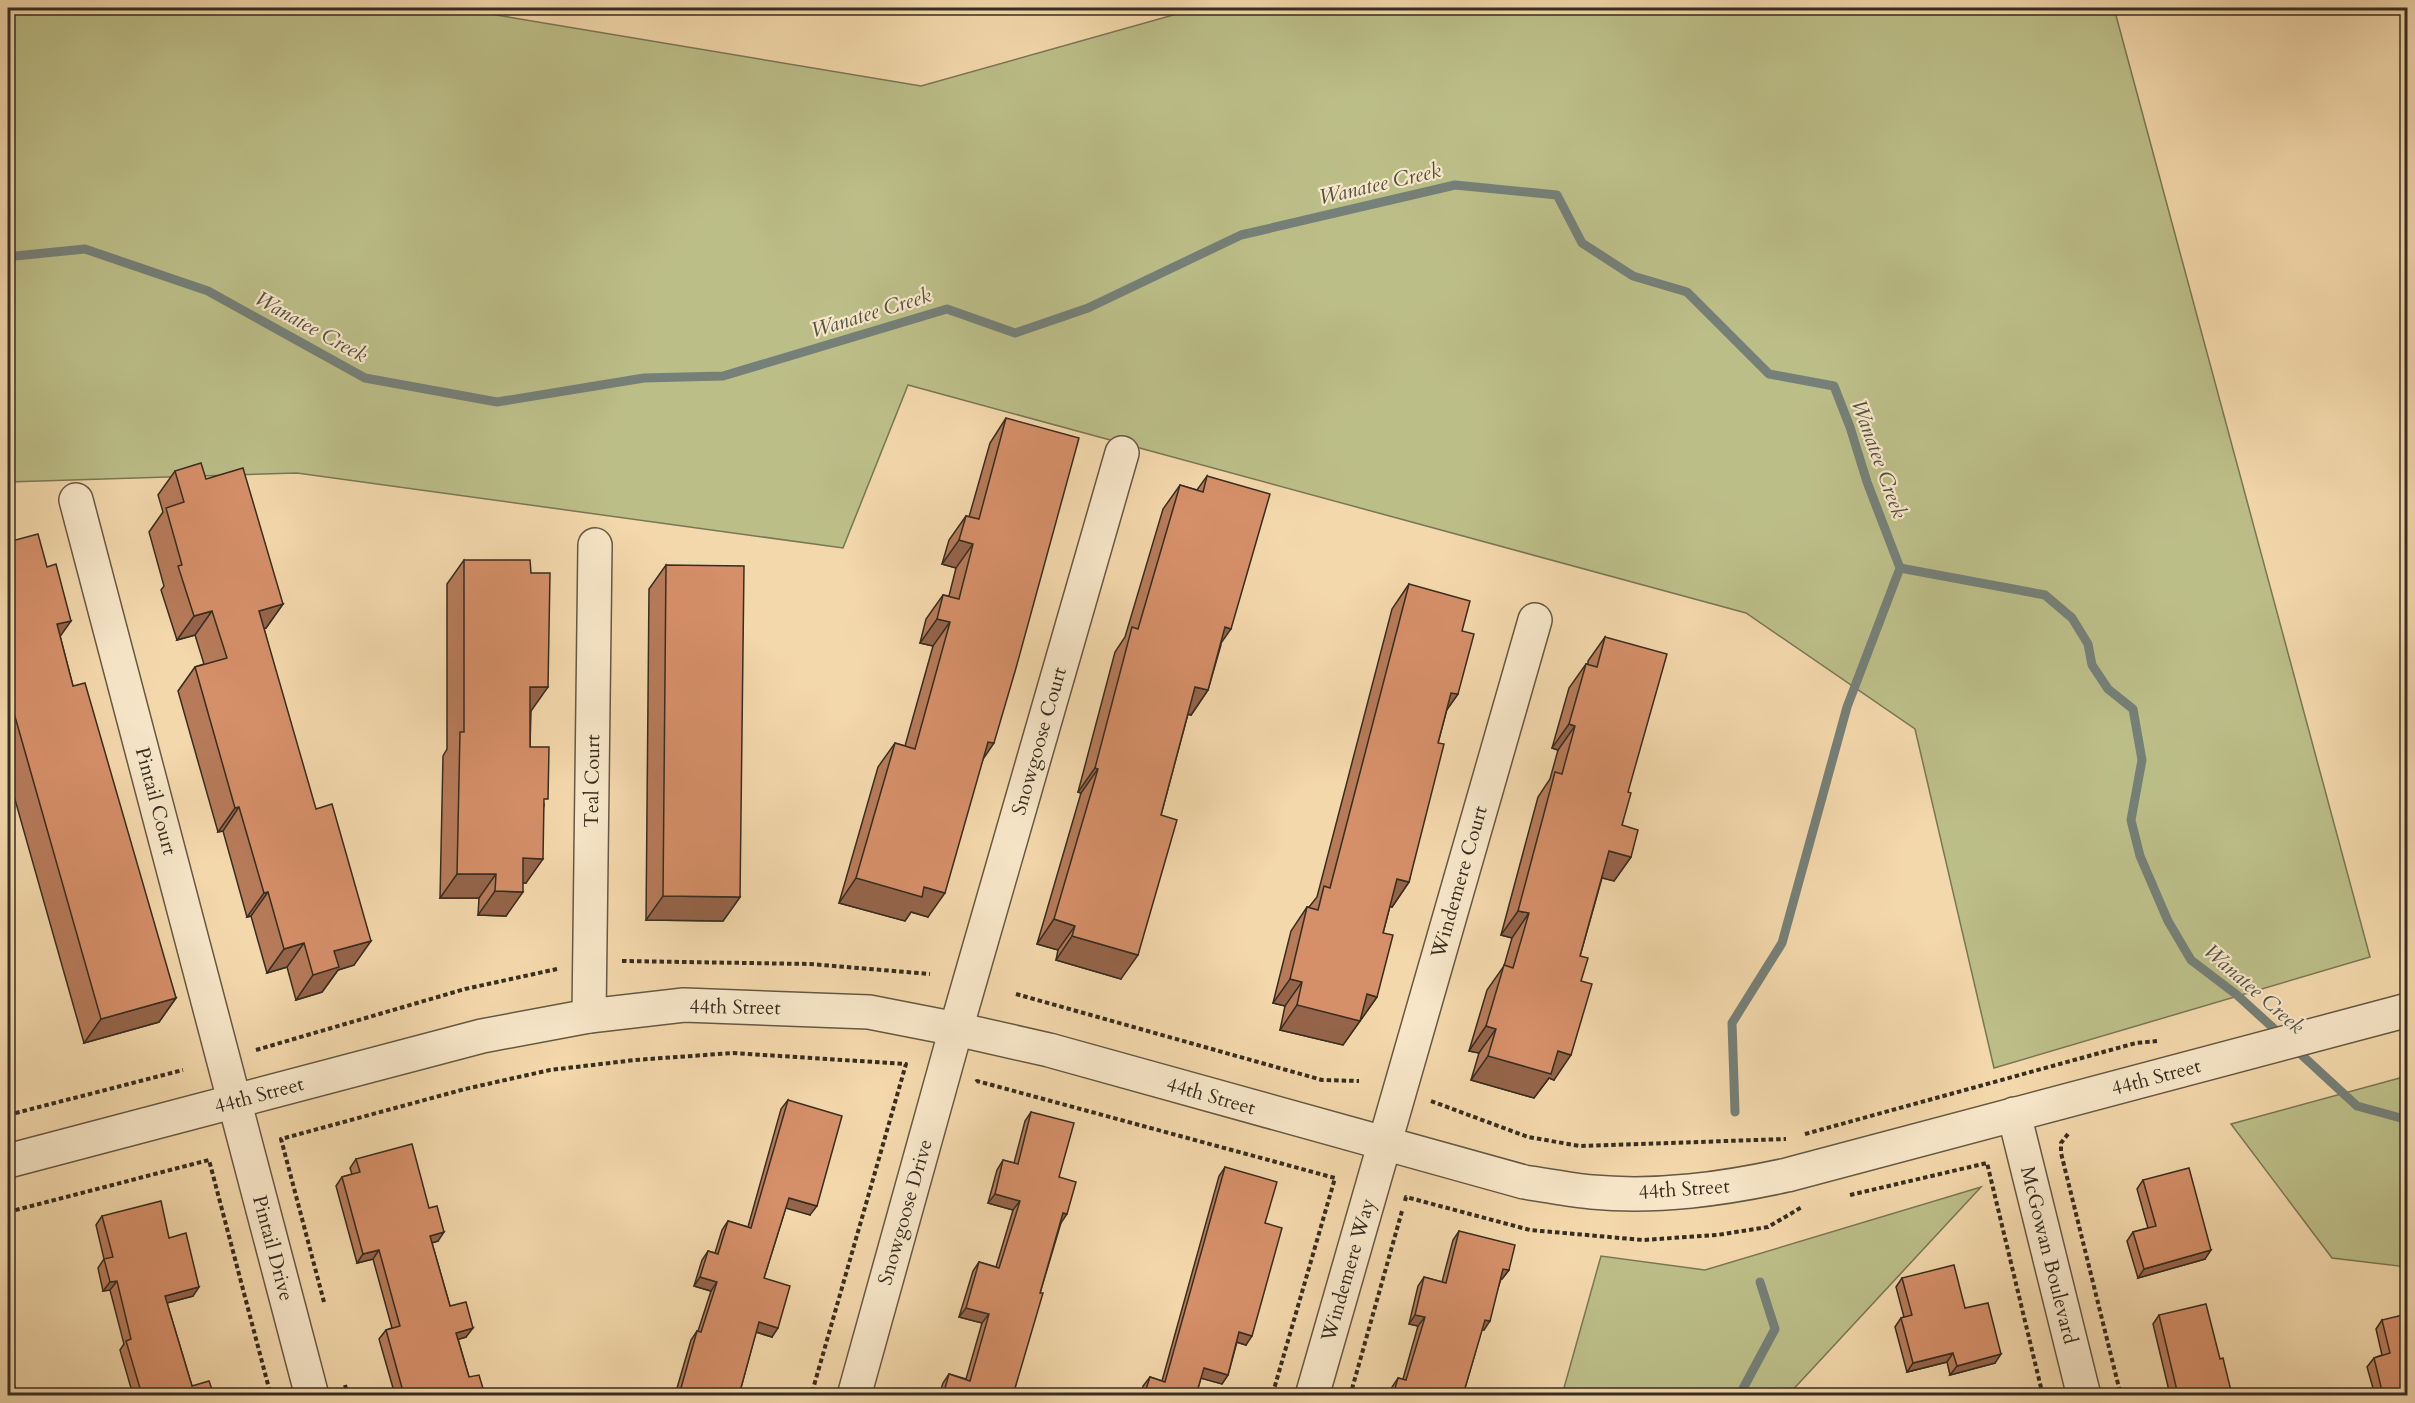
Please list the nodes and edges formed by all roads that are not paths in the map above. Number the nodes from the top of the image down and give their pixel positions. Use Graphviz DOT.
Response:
graph roads {
  1 [pos="1122,453"];
  2 [pos="76,500"];
  3 [pos="595,544"];
  4 [pos="1535,620"];
  5 [pos="2408,1010"];
  6 [pos="589,1016"];
  7 [pos="956,1029"];
  8 [pos="235,1101"];
  9 [pos="2014,1114"];
  10 [pos="1383,1144"];
  11 [pos="8,1161"];
  12 [pos="312,1395"];
  13 [pos="854,1395"];
  14 [pos="1312,1395"];
  15 [pos="2084,1395"];
  1 -- 7 [label="street, Snowgoose Court"];
  2 -- 8 [label="street, Pintail Court"];
  3 -- 6 [label="street, Teal Court"];
  4 -- 10 [label="street, Windemere Court"];
  5 -- 9 [label="street, 44th Street"];
  6 -- 7 [label="street, 44th Street"];
  6 -- 8 [label="street, 44th Street"];
  7 -- 10 [label="street, 44th Street"];
  7 -- 13 [label="street, Snowgoose Drive"];
  8 -- 11 [label="street, 44th Street"];
  8 -- 12 [label="street, Pintail Drive"];
  9 -- 10 [label="street, 44th Street"];
  9 -- 15 [label="street, McGowan Boulevard"];
  10 -- 14 [label="street, Windemere Way"];
}
